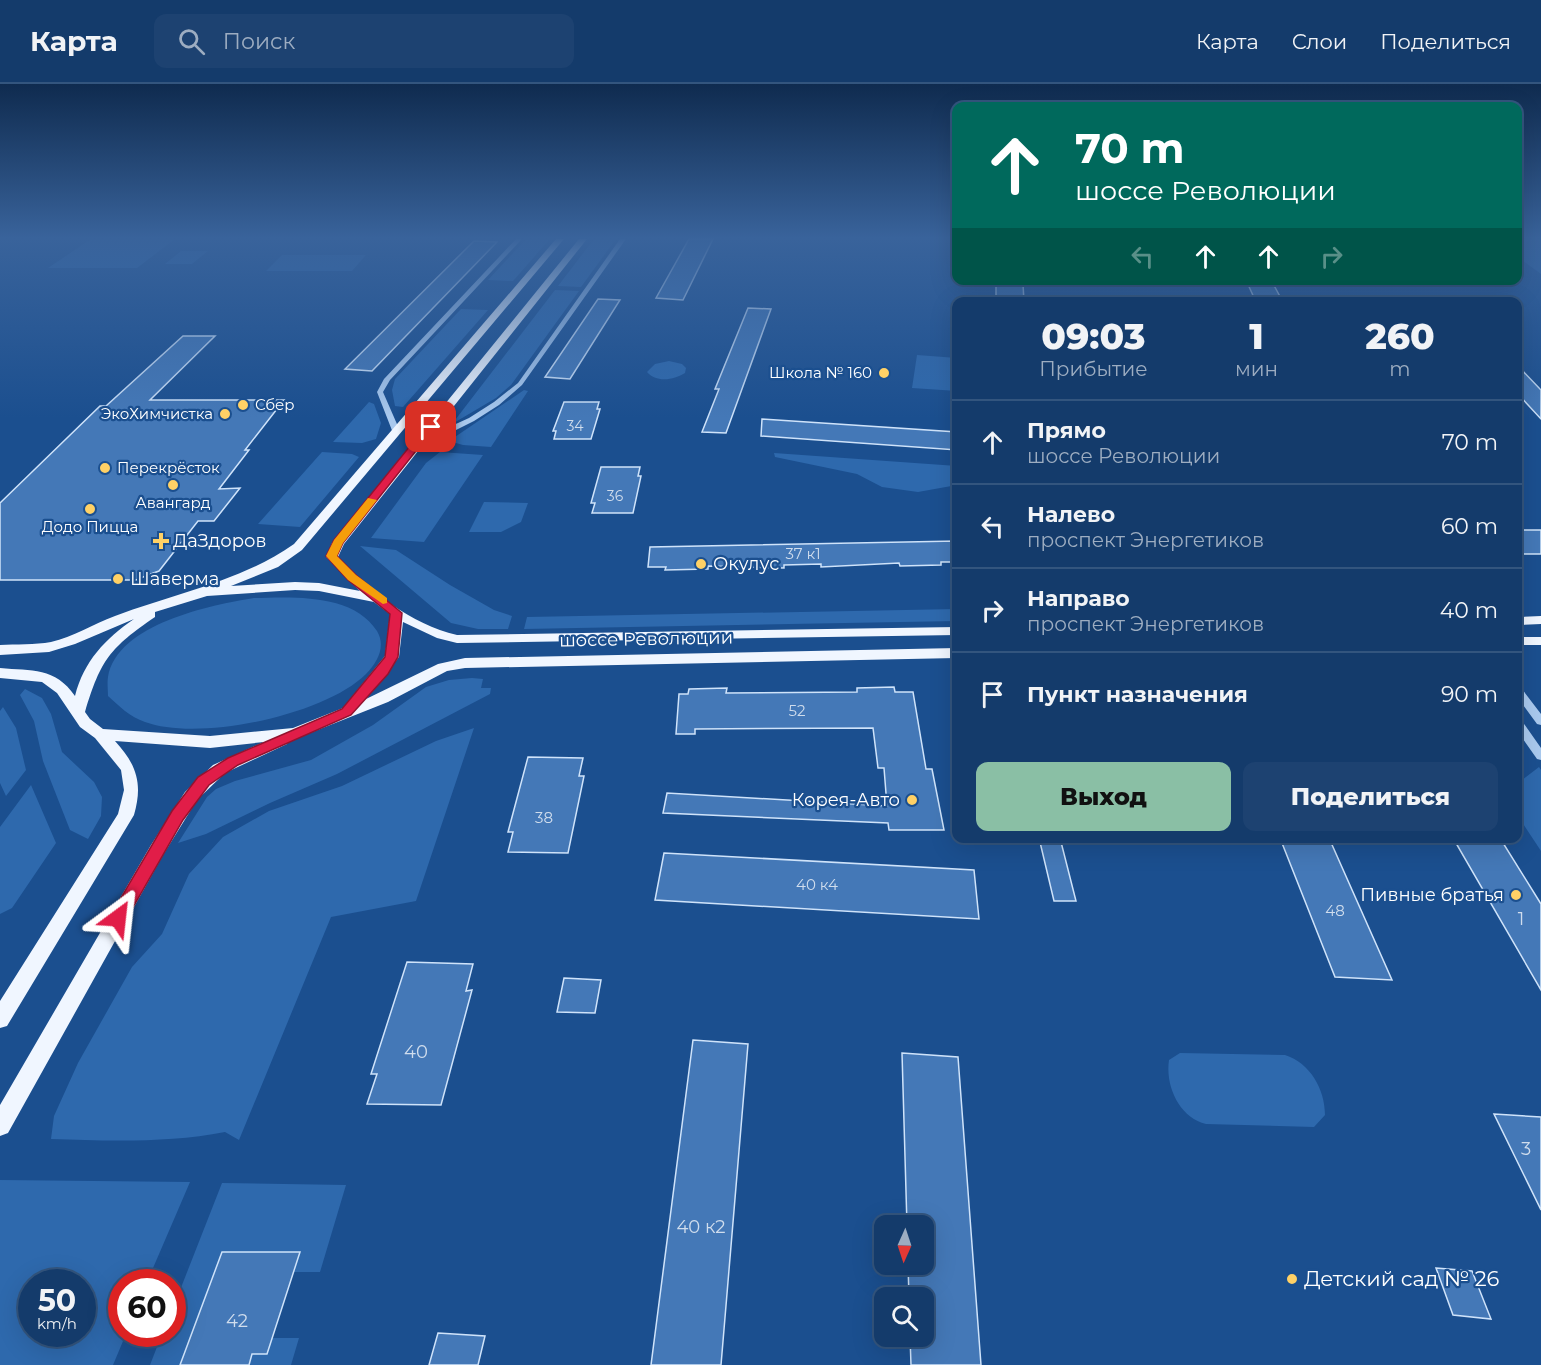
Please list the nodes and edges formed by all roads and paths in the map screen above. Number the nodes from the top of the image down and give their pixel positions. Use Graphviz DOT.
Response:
graph roads {
  1 [pos="463,299"];
  2 [pos="509,299"];
  3 [pos="535,299"];
  4 [pos="581,299"];
  5 [pos="396,431"];
  6 [pos="417,445"];
  7 [pos="206,592"];
  8 [pos="382,600"];
  9 [pos="160,607"];
  10 [pos="396,613"];
  11 [pos="1541,620"];
  12 [pos="1522,621"];
  13 [pos="952,631"];
  14 [pos="1522,641"];
  15 [pos="1541,641"];
  16 [pos="0,650"];
  17 [pos="952,653"];
  18 [pos="0,673"];
  19 [pos="1522,696"];
  20 [pos="78,711"];
  21 [pos="346,712"];
  22 [pos="1541,722"];
  23 [pos="1522,730"];
  24 [pos="295,733"];
  25 [pos="100,734"];
  26 [pos="1541,756"];
  27 [pos="0,1018"];
  28 [pos="0,1125"];
  1 -- 5 [label="street"];
  2 -- 5 [label="main road"];
  3 -- 6 [label="main road"];
  4 -- 6 [label="street"];
  5 -- 7 [label="main road"];
  6 -- 8 [label="main road, шоссе Революции"];
  7 -- 8 [label="main road"];
  7 -- 9 [label="main road"];
  8 -- 10 [label="main road, шоссе Революции"];
  9 -- 16 [label="main road"];
  9 -- 20 [label="main road"];
  10 -- 13 [label="main road, шоссе Революции"];
  10 -- 21 [label="main road, шоссе Революции"];
  11 -- 12 [label="main road"];
  14 -- 15 [label="main road"];
  17 -- 21 [label="main road, шоссе Революции"];
  18 -- 20 [label="main road"];
  19 -- 22 [label="street"];
  20 -- 25 [label="main road"];
  21 -- 24 [label="main road, шоссе Революции"];
  23 -- 26 [label="street"];
  24 -- 25 [label="main road, шоссе Революции"];
  24 -- 28 [label="main road"];
  25 -- 27 [label="main road"];
}
